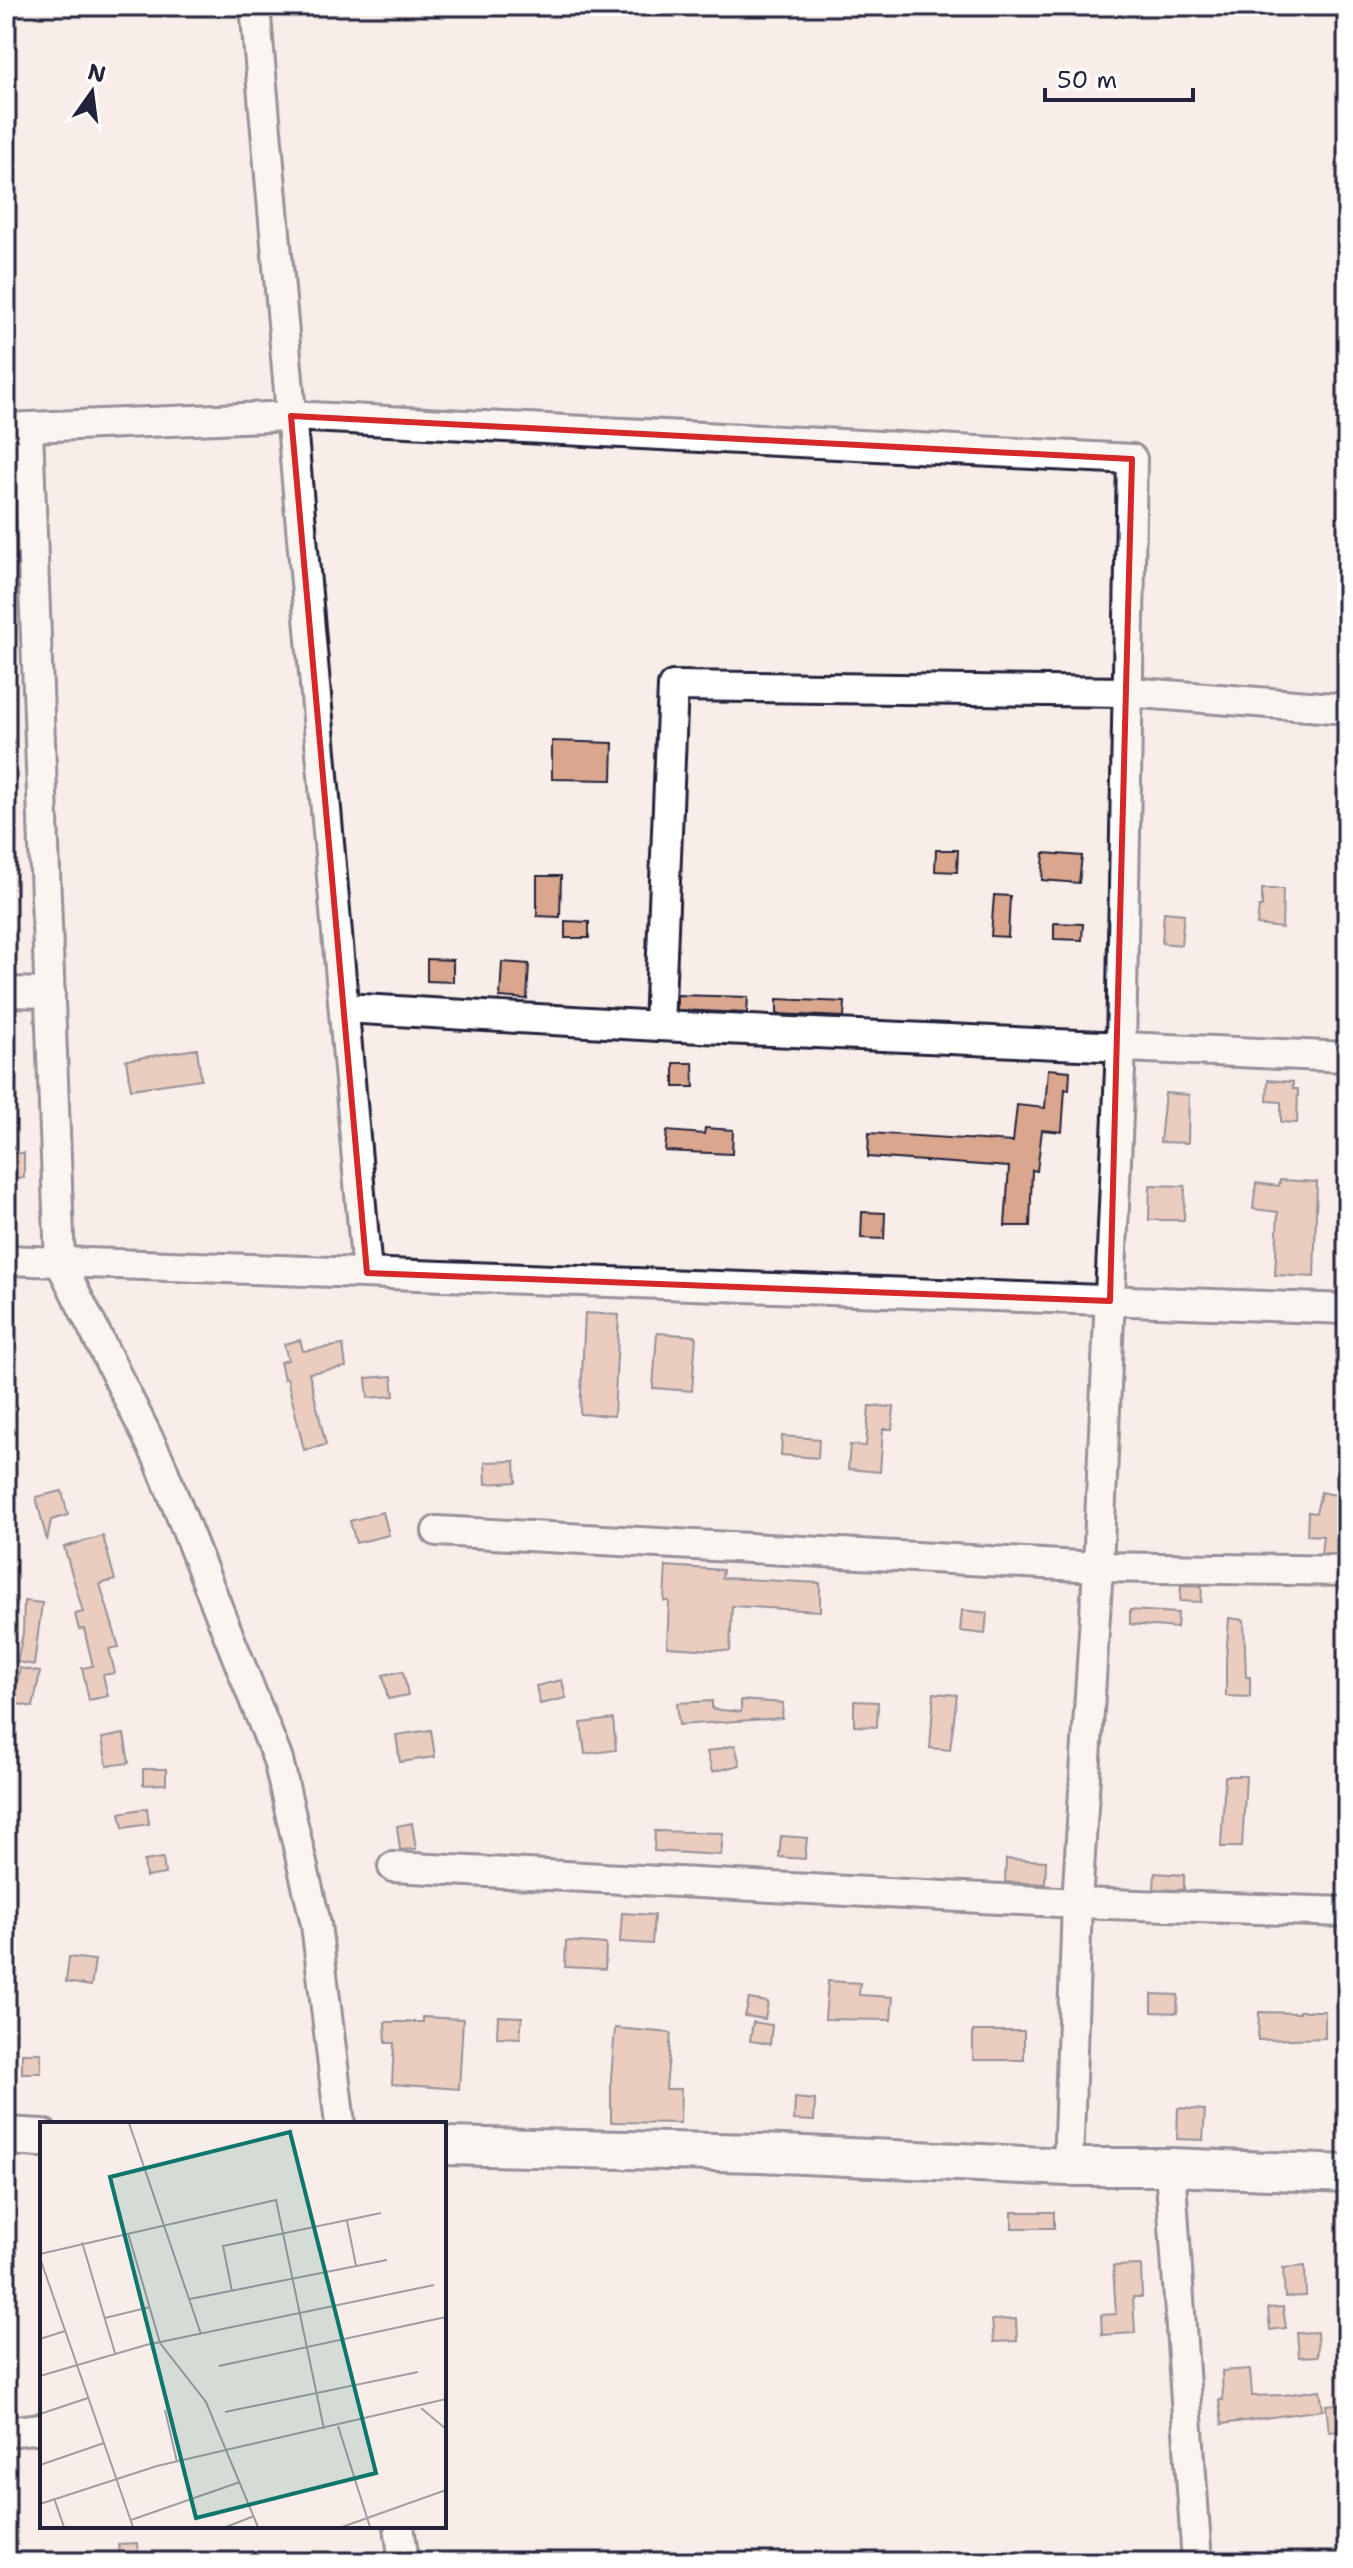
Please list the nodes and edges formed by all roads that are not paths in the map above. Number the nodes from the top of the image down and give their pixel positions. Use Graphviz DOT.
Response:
graph roads {
  1 [pos="255,6"];
  2 [pos="291,416"];
  3 [pos="17,429"];
  4 [pos="1128,692"];
  5 [pos="1347,709"];
  6 [pos="6,992"];
  7 [pos="50,993"];
  8 [pos="344,1008"];
  9 [pos="659,1026"];
  10 [pos="1121,1047"];
  11 [pos="1347,1057"];
  12 [pos="6,1260"];
  13 [pos="60,1262"];
  14 [pos="367,1273"];
  15 [pos="1110,1301"];
  16 [pos="1347,1309"];
  17 [pos="437,1531"];
  18 [pos="1098,1567"];
  19 [pos="1347,1571"];
  20 [pos="393,1867"];
  21 [pos="1077,1903"];
  22 [pos="1347,1912"];
  23 [pos="340,2122"];
  24 [pos="6,2136"];
  25 [pos="40,2138"];
  26 [pos="446,2146"];
  27 [pos="1068,2167"];
  28 [pos="1170,2167"];
  29 [pos="1347,2174"];
  30 [pos="40,2428"];
  31 [pos="6,2432"];
  32 [pos="399,2528"];
  33 [pos="404,2562"];
  34 [pos="1197,2562"];
  1 -- 2 [label="street"];
  2 -- 3 [label="street"];
  2 -- 4 [label="street"];
  2 -- 8 [label="street"];
  3 -- 7 [label="street"];
  4 -- 5 [label="street"];
  4 -- 9 [label="street"];
  4 -- 10 [label="street"];
  6 -- 7 [label="street"];
  7 -- 13 [label="street"];
  8 -- 9 [label="street"];
  8 -- 14 [label="street"];
  9 -- 10 [label="street"];
  10 -- 11 [label="street"];
  10 -- 15 [label="street"];
  12 -- 13 [label="street"];
  13 -- 14 [label="street"];
  13 -- 23 [label="street"];
  14 -- 15 [label="street"];
  15 -- 16 [label="street"];
  15 -- 18 [label="street"];
  17 -- 18 [label="street"];
  18 -- 19 [label="street"];
  18 -- 21 [label="street"];
  20 -- 21 [label="street"];
  21 -- 22 [label="street"];
  21 -- 27 [label="street"];
  24 -- 25 [label="main road"];
  26 -- 27 [label="main road"];
  27 -- 28 [label="main road"];
  28 -- 29 [label="main road"];
  28 -- 34 [label="street"];
  30 -- 31 [label="street"];
  32 -- 33 [label="street"];
}
